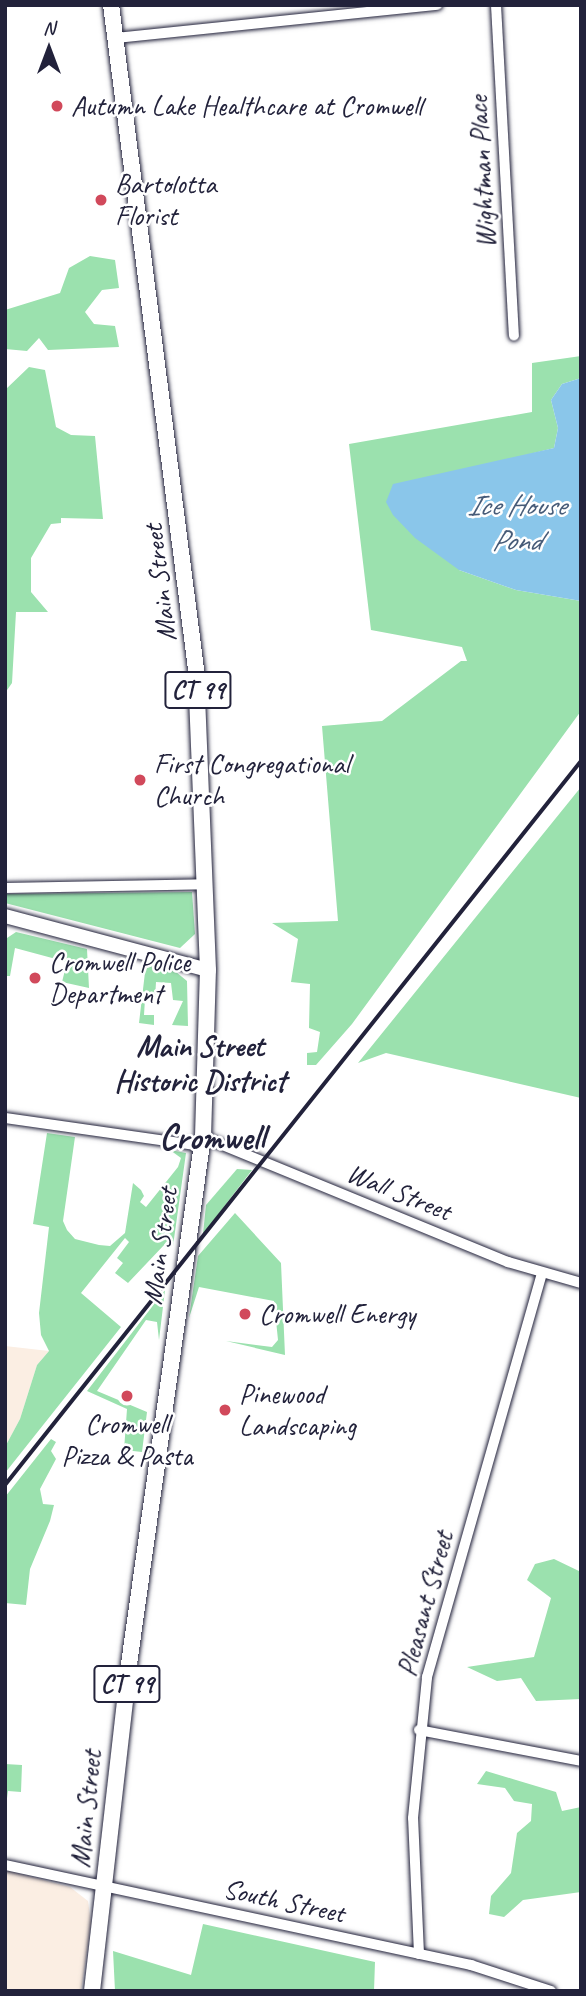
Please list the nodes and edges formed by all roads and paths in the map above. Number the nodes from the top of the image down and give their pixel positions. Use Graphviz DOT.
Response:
graph roads {
  1 [pos="111,5"];
  2 [pos="437,5"];
  3 [pos="496,5"];
  4 [pos="116,38"];
  5 [pos="514,336"];
  6 [pos="206,884"];
  7 [pos="5,888"];
  8 [pos="5,916"];
  9 [pos="208,970"];
  10 [pos="5,1118"];
  11 [pos="202,1142"];
  12 [pos="542,1275"];
  13 [pos="581,1283"];
  14 [pos="419,1730"];
  15 [pos="581,1761"];
  16 [pos="5,1865"];
  17 [pos="104,1885"];
  18 [pos="419,1954"];
  19 [pos="92,1991"];
  20 [pos="551,1991"];
  1 -- 4 [label="main road, Main Street / CT 99"];
  2 -- 4 [label="street"];
  3 -- 5 [label="street, Wightman Place"];
  4 -- 6 [label="main road, Main Street / CT 99"];
  6 -- 7 [label="street"];
  6 -- 9 [label="main road, Main Street / CT 99"];
  8 -- 9 [label="main road"];
  9 -- 11 [label="main road, Main Street / CT 99"];
  10 -- 11 [label="street, Wall Street"];
  11 -- 12 [label="street, Wall Street"];
  11 -- 17 [label="main road, Main Street / CT 99"];
  12 -- 13 [label="street, Wall Street"];
  12 -- 14 [label="street, Pleasant Street"];
  14 -- 15 [label="street"];
  14 -- 18 [label="street, Pleasant Street"];
  16 -- 17 [label="street, South Street"];
  17 -- 18 [label="street, South Street"];
  17 -- 19 [label="main road, Main Street / CT 99"];
  18 -- 20 [label="street, South Street"];
}
